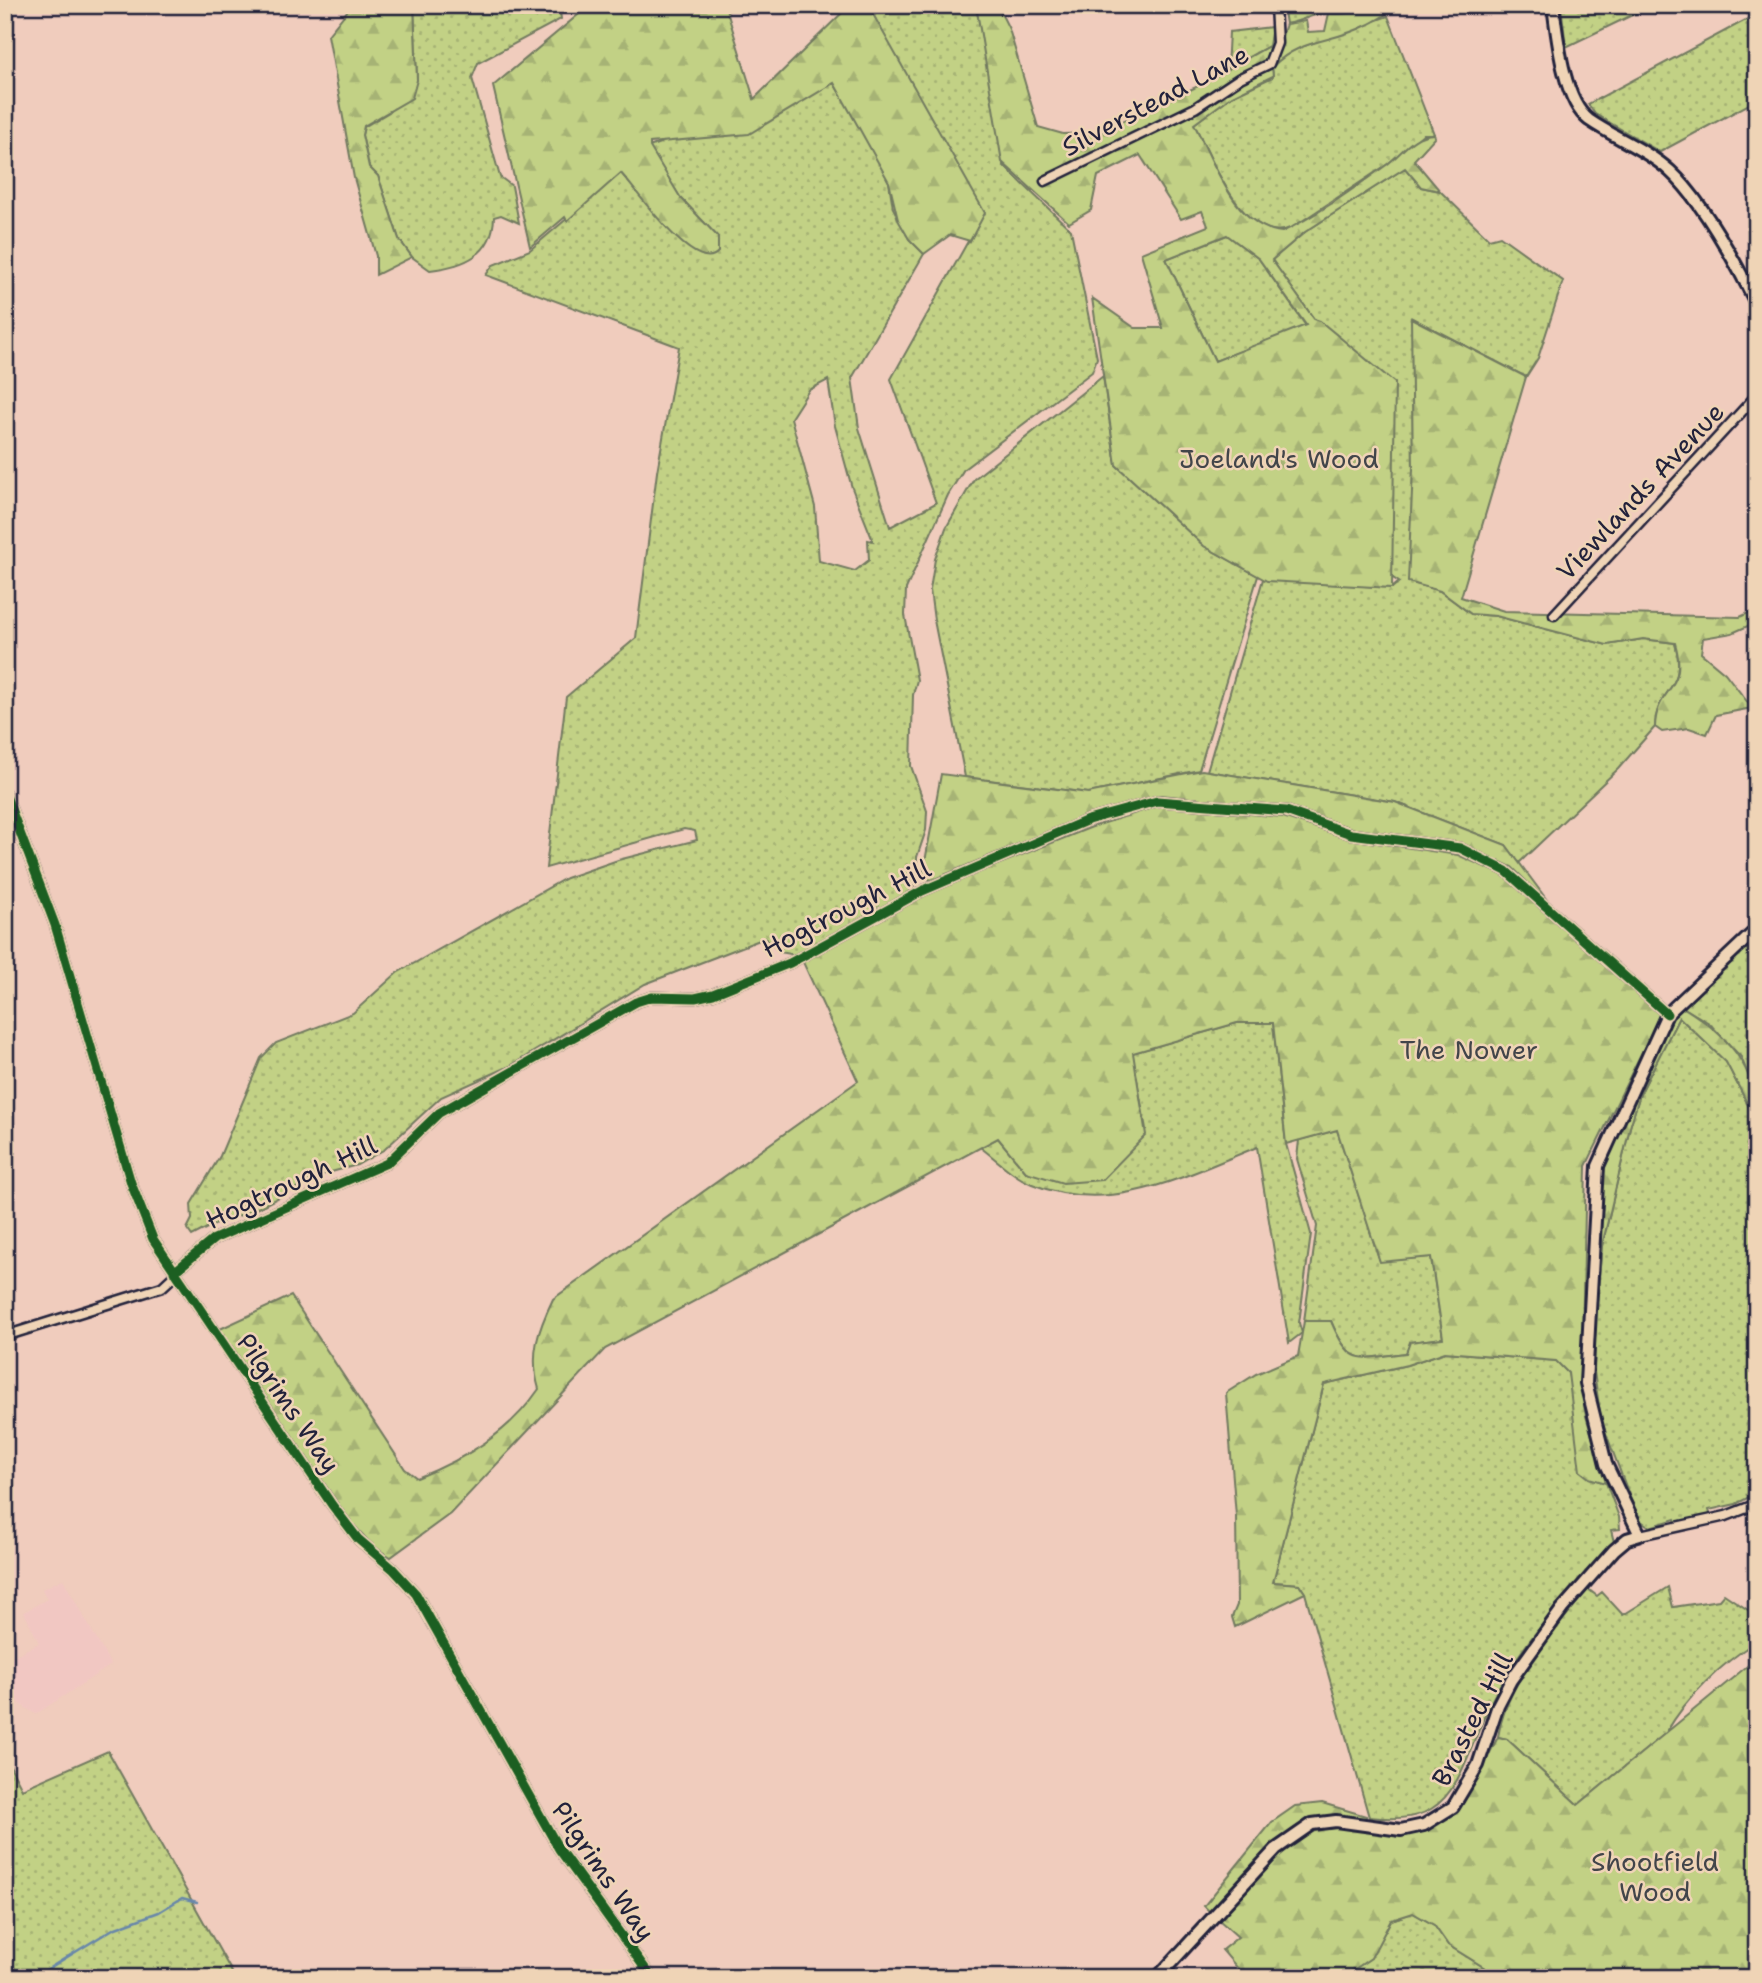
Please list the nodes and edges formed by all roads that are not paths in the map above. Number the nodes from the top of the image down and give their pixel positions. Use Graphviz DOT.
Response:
graph roads {
  1 [pos="1275,5"];
  2 [pos="1553,5"];
  3 [pos="1045,181"];
  4 [pos="1757,305"];
  5 [pos="1757,395"];
  6 [pos="1554,615"];
  7 [pos="5,793"];
  8 [pos="1757,929"];
  9 [pos="1667,1014"];
  10 [pos="175,1273"];
  11 [pos="5,1336"];
  12 [pos="1757,1504"];
  13 [pos="1640,1535"];
  14 [pos="652,1978"];
  15 [pos="1157,1978"];
  1 -- 3 [label="street, Silverstead Lane"];
  2 -- 4 [label="street"];
  5 -- 6 [label="street, Viewlands Avenue"];
  7 -- 10 [label="street, Pilgrims Way"];
  8 -- 9 [label="street"];
  9 -- 10 [label="street, Hogtrough Hill"];
  9 -- 13 [label="street"];
  10 -- 11 [label="street, Hogtrough Hill"];
  10 -- 14 [label="street, Pilgrims Way"];
  12 -- 13 [label="street, Brasted Hill"];
  13 -- 15 [label="street, Brasted Hill"];
}
